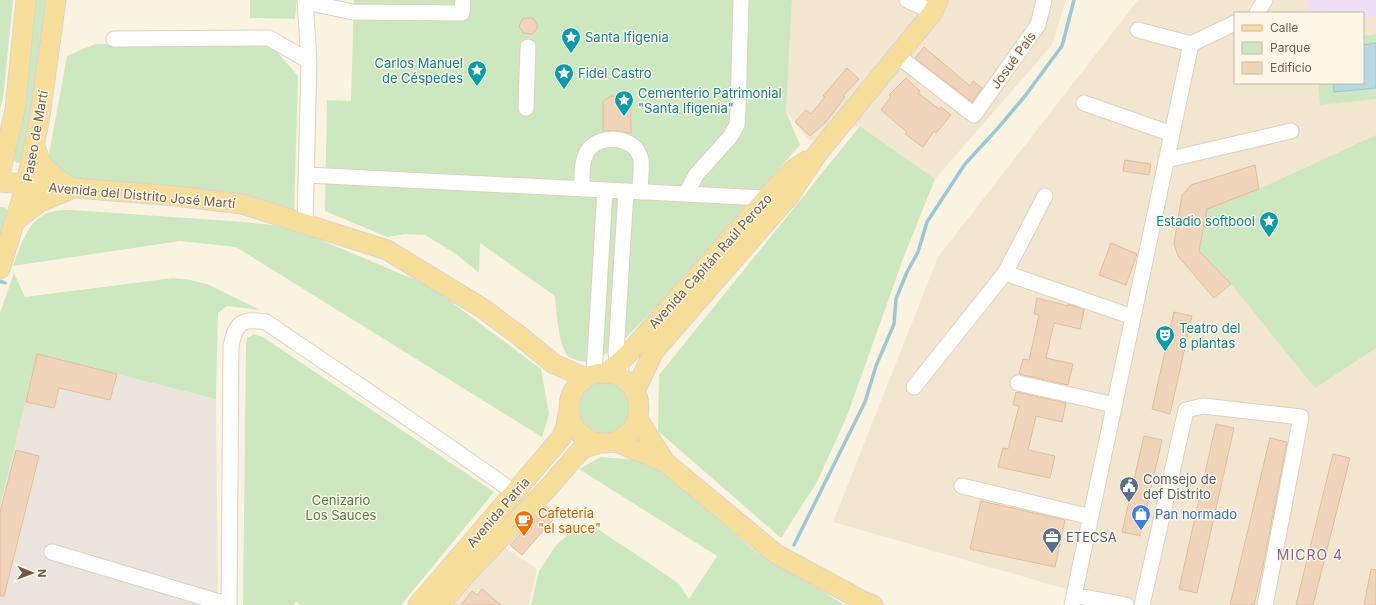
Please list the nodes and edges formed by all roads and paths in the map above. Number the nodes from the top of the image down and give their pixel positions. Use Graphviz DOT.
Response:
graph roads {
  1 [pos="26,0"];
  2 [pos="56,0"];
  3 [pos="463,0"];
  4 [pos="741,0"];
  5 [pos="907,0"];
  6 [pos="1044,0"];
  7 [pos="1266,0"];
  8 [pos="305,1"];
  9 [pos="936,6"];
  10 [pos="1258,12"];
  11 [pos="1234,23"];
  12 [pos="1138,30"];
  13 [pos="114,39"];
  14 [pos="1191,44"];
  15 [pos="528,47"];
  16 [pos="898,56"];
  17 [pos="309,61"];
  18 [pos="1084,103"];
  19 [pos="526,108"];
  20 [pos="1291,131"];
  21 [pos="1172,134"];
  22 [pos="34,144"];
  23 [pos="1166,160"];
  24 [pos="0,174"];
  25 [pos="307,175"];
  26 [pos="0,182"];
  27 [pos="26,185"];
  28 [pos="74,188"];
  29 [pos="582,189"];
  30 [pos="606,190"];
  31 [pos="633,191"];
  32 [pos="778,193"];
  33 [pos="686,194"];
  34 [pos="1045,196"];
  35 [pos="16,221"];
  36 [pos="305,224"];
  37 [pos="0,269"];
  38 [pos="1005,273"];
  39 [pos="1133,317"];
  40 [pos="554,364"];
  41 [pos="611,377"];
  42 [pos="1018,383"];
  43 [pos="914,387"];
  44 [pos="1114,405"];
  45 [pos="569,406"];
  46 [pos="638,419"];
  47 [pos="616,442"];
  48 [pos="597,444"];
  49 [pos="665,462"];
  50 [pos="962,486"];
  51 [pos="515,493"];
  52 [pos="1091,516"];
  53 [pos="52,552"];
  54 [pos="1073,600"];
  55 [pos="229,605"];
  56 [pos="418,605"];
  57 [pos="440,605"];
  58 [pos="873,605"];
  59 [pos="1126,605"];
  60 [pos="1142,605"];
  61 [pos="1265,605"];
  1 -- 24 [label="main road, Paseo de Martí"];
  2 -- 22 [label="main road, Paseo de Martí"];
  3 -- 8 [label="street"];
  4 -- 33 [label="street"];
  5 -- 9 [label="street"];
  6 -- 16 [label="street, Josué País"];
  7 -- 10 [label="street"];
  8 -- 17 [label="street"];
  9 -- 16 [label="main road, Avenida Capitán Raúl Perozo"];
  11 -- 14 [label="street"];
  12 -- 14 [label="street"];
  13 -- 17 [label="street"];
  14 -- 21 [label="street"];
  15 -- 19 [label="street"];
  16 -- 32 [label="main road, Avenida Capitán Raúl Perozo"];
  17 -- 25 [label="street"];
  18 -- 21 [label="street"];
  20 -- 23 [label="street"];
  21 -- 23 [label="street"];
  22 -- 27 [label="main road, Paseo de Martí"];
  22 -- 28 [label="main road"];
  23 -- 39 [label="street"];
  25 -- 29 [label="street"];
  25 -- 36 [label="street"];
  26 -- 27 [label="main road, Avenida del Distrito José Martí"];
  27 -- 28 [label="main road, Avenida del Distrito José Martí"];
  27 -- 35 [label="main road, Paseo de Martí"];
  28 -- 35 [label="main road"];
  28 -- 36 [label="main road, Avenida del Distrito José Martí"];
  29 -- 30 [label="street"];
  29 -- 31 [label="street"];
  30 -- 31 [label="street"];
  30 -- 41 [label="street"];
  31 -- 33 [label="street"];
  31 -- 41 [label="street"];
  32 -- 33 [label="street"];
  32 -- 41 [label="main road, Avenida Capitán Raúl Perozo"];
  32 -- 41 [label="main road, Avenida Capitán Raúl Perozo"];
  34 -- 38 [label="street"];
  35 -- 37 [label="main road, Paseo de Martí"];
  36 -- 40 [label="main road, Avenida del Distrito José Martí"];
  38 -- 39 [label="street"];
  38 -- 43 [label="street"];
  39 -- 44 [label="street"];
  40 -- 41 [label="main road, Avenida del Distrito José Martí"];
  40 -- 45 [label="main road, Avenida del Distrito José Martí"];
  41 -- 45 [label="main road"];
  41 -- 46 [label="main road"];
  42 -- 44 [label="street"];
  44 -- 52 [label="street"];
  45 -- 48 [label="main road"];
  45 -- 51 [label="main road, Avenida Patria"];
  46 -- 47 [label="main road"];
  46 -- 49 [label="main road"];
  47 -- 48 [label="main road"];
  47 -- 49 [label="main road"];
  48 -- 57 [label="main road, Avenida Patria"];
  49 -- 58 [label="main road"];
  50 -- 52 [label="street"];
  51 -- 55 [label="street"];
  51 -- 56 [label="main road, Avenida Patria"];
  52 -- 54 [label="street"];
  53 -- 55 [label="street"];
  54 -- 59 [label="street"];
  60 -- 61 [label="street"];
}
